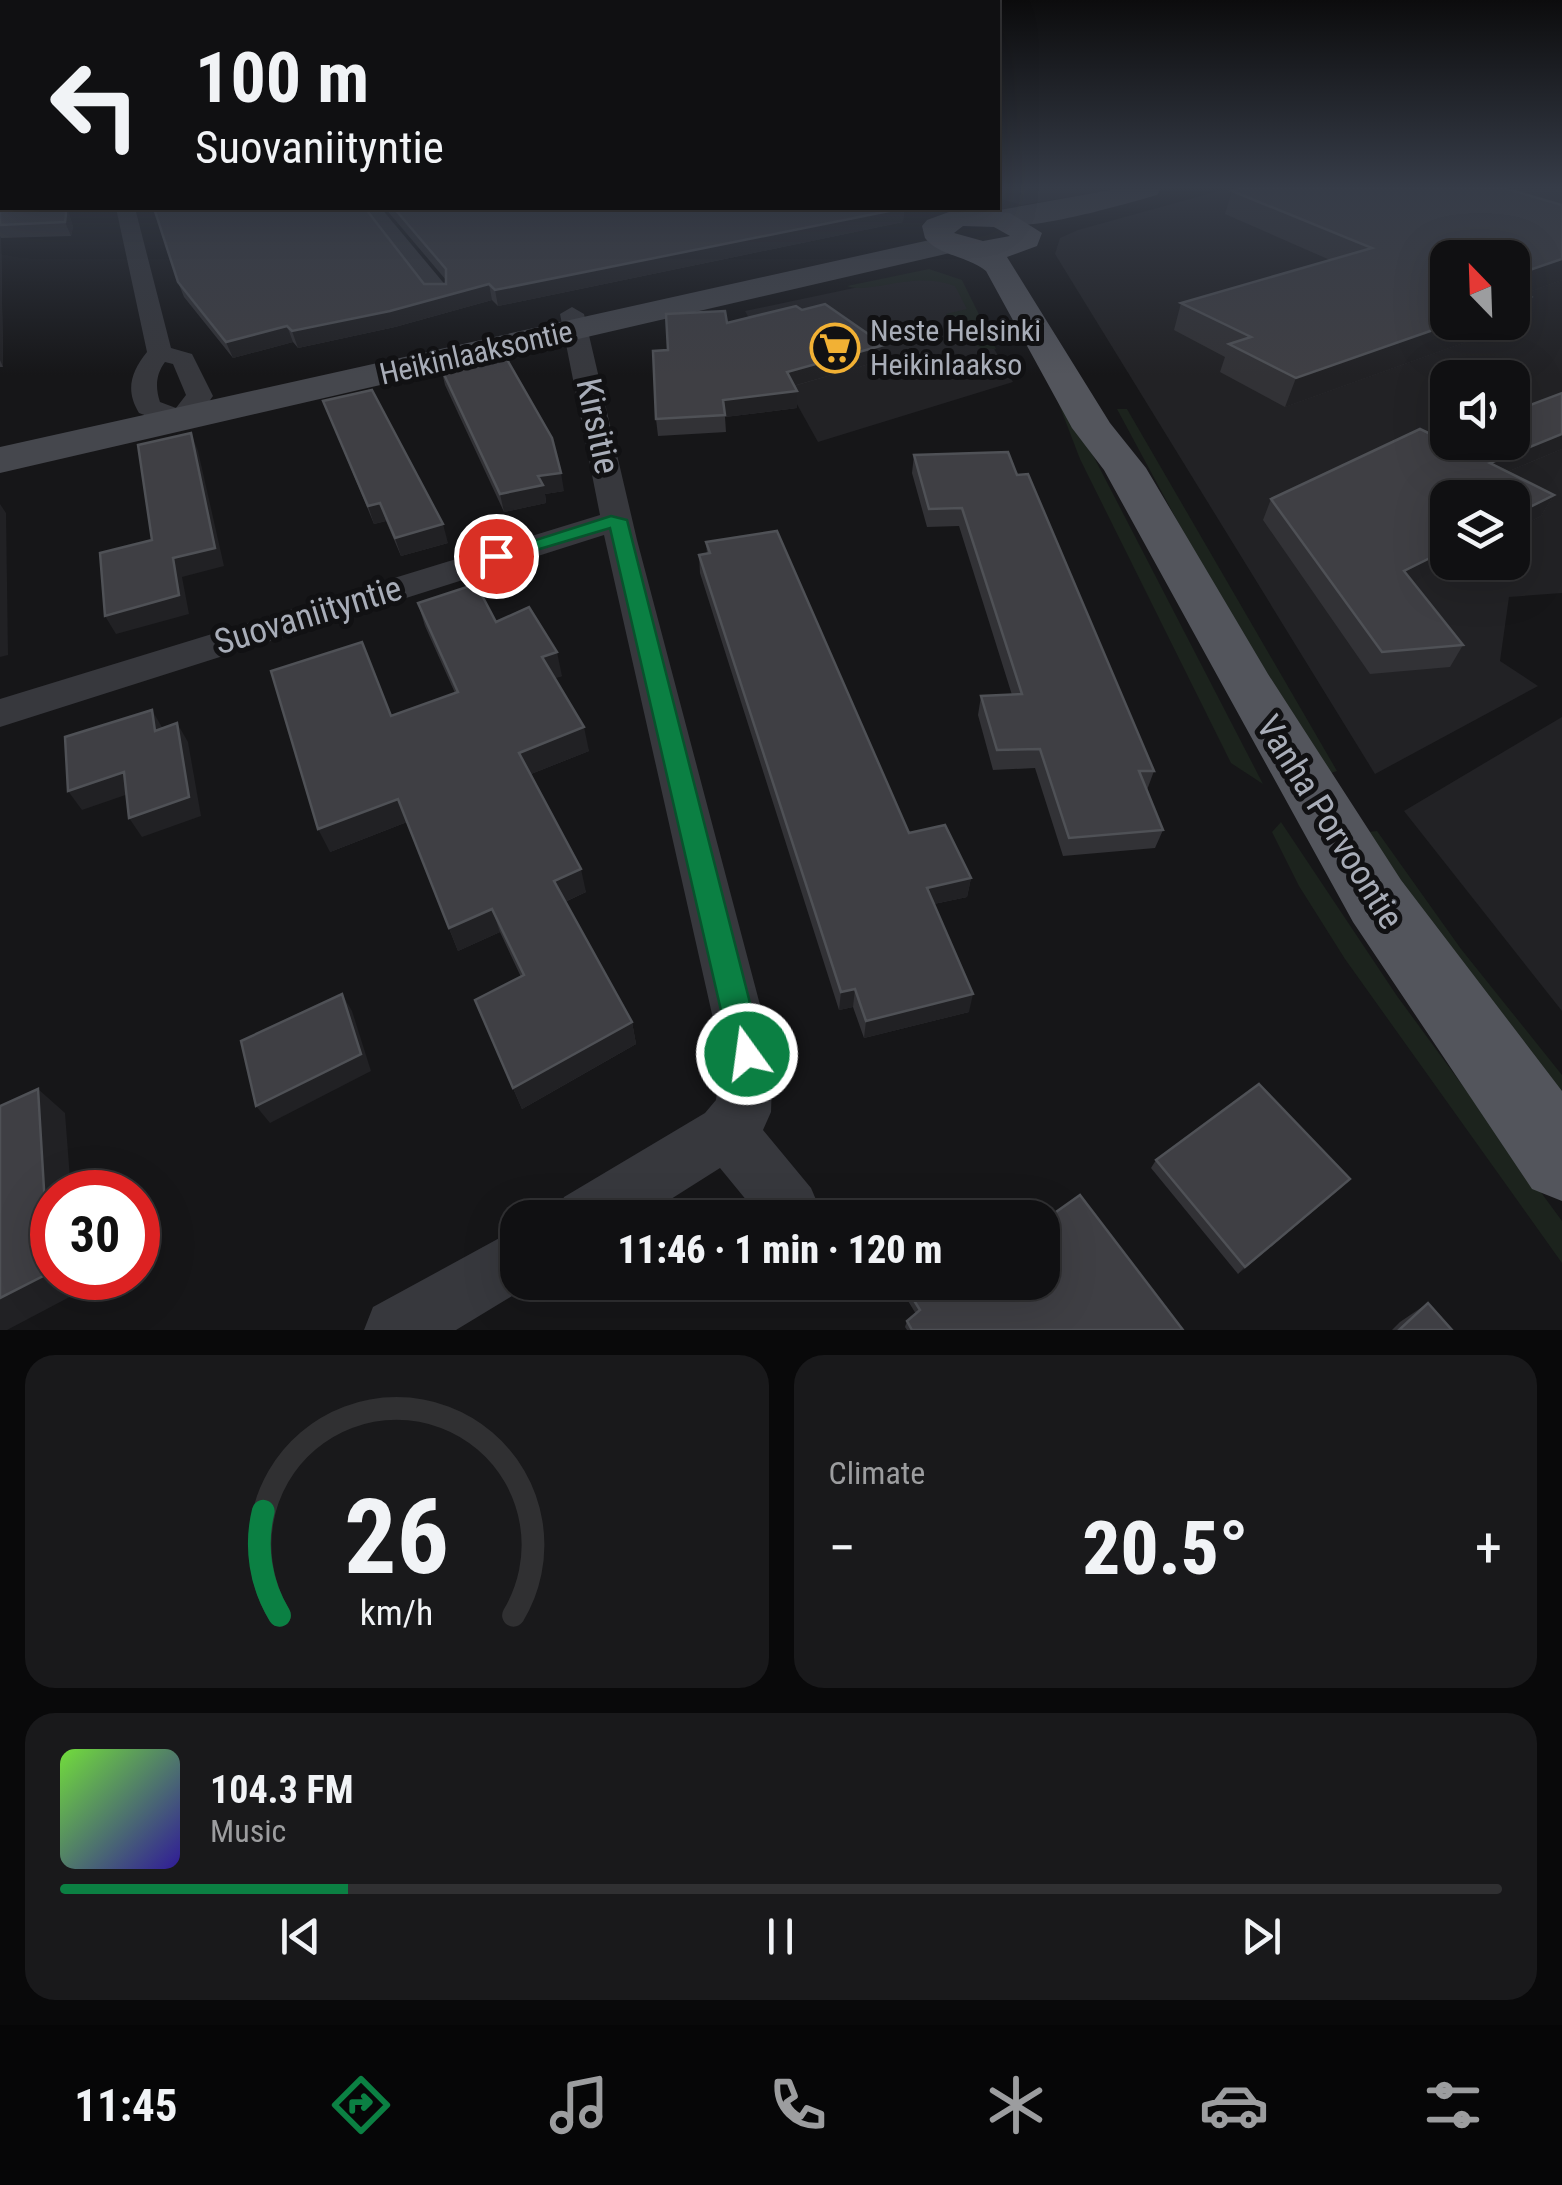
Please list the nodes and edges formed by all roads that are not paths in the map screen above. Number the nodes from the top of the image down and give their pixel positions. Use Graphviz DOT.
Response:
graph roads {
  1 [pos="135,251"];
  2 [pos="405,251"];
  3 [pos="875,251"];
  4 [pos="989,251"];
  5 [pos="438,292"];
  6 [pos="574,322"];
  7 [pos="160,354"];
  8 [pos="177,407"];
  9 [pos="0,441"];
  10 [pos="0,460"];
  11 [pos="618,520"];
  12 [pos="0,713"];
  13 [pos="725,1132"];
  14 [pos="1562,1159"];
  15 [pos="614,1200"];
  16 [pos="784,1200"];
  17 [pos="500,1269"];
  18 [pos="396,1330"];
  1 -- 7 [label="street"];
  2 -- 5 [label="street"];
  3 -- 6 [label="main road, Heikinlaaksontie"];
  4 -- 14 [label="main road, Vanha Porvoontie"];
  6 -- 8 [label="main road, Heikinlaaksontie"];
  6 -- 11 [label="street, Kirsitie"];
  7 -- 8 [label="street"];
  7 -- 8 [label="street"];
  8 -- 9 [label="main road, Heikinlaaksontie"];
  8 -- 10 [label="main road, Heikinlaaksontie"];
  11 -- 12 [label="street, Suovaniityntie"];
  11 -- 13 [label="street, Kirsitie"];
  13 -- 15 [label="street"];
  13 -- 16 [label="street"];
  17 -- 18 [label="street"];
}
